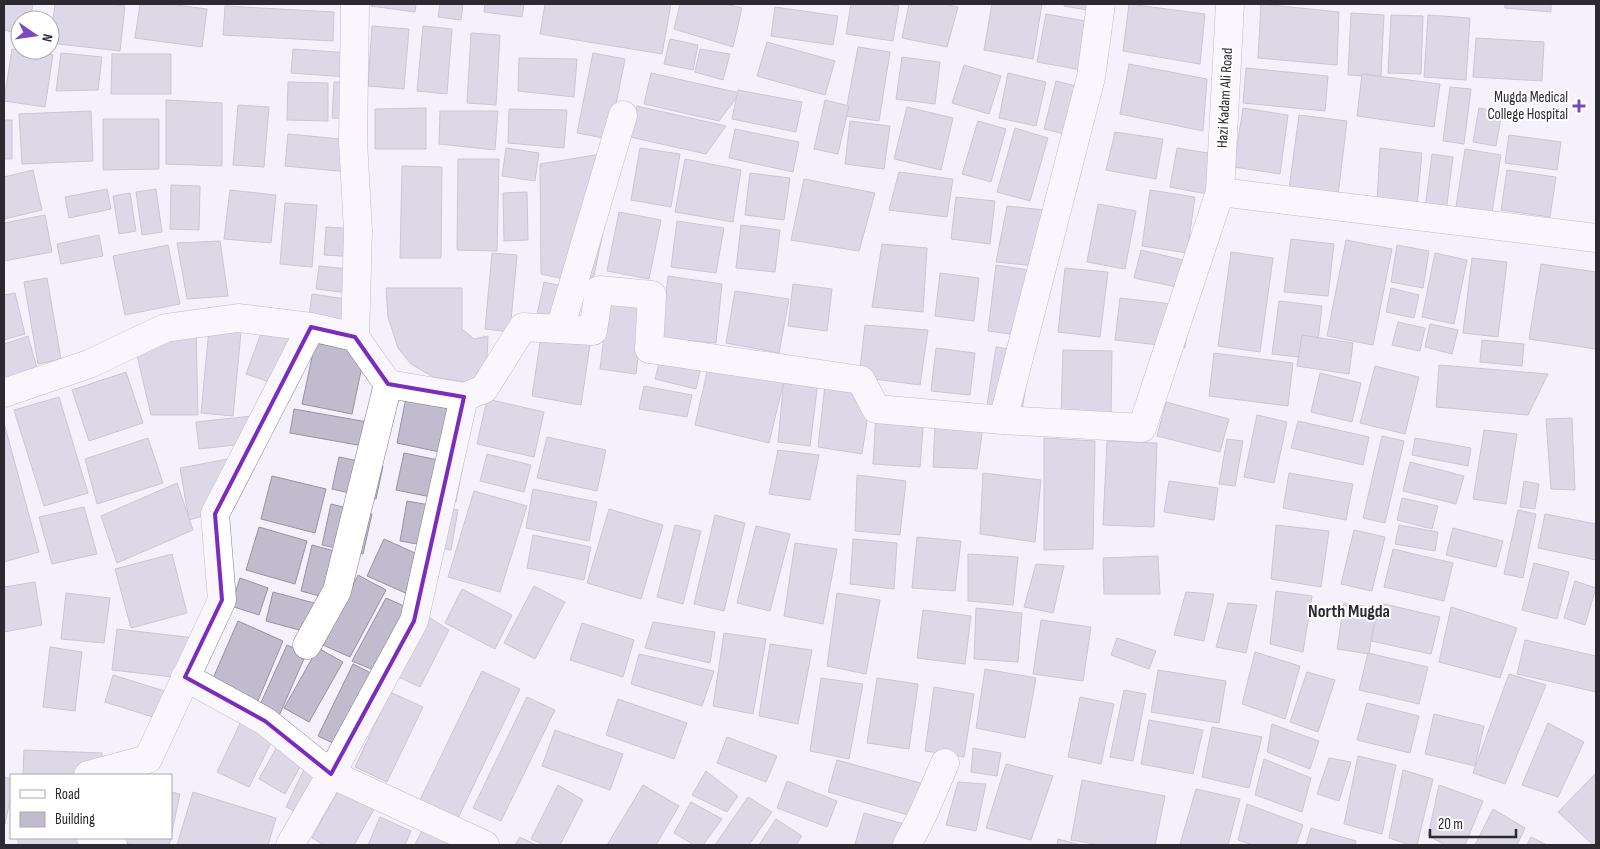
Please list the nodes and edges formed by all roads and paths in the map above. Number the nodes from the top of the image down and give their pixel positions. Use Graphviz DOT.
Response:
graph roads {
  1 [pos="355,4"];
  2 [pos="1101,4"];
  3 [pos="1230,4"];
  4 [pos="623,115"];
  5 [pos="1220,192"];
  6 [pos="1596,238"];
  7 [pos="311,327"];
  8 [pos="560,329"];
  9 [pos="355,337"];
  10 [pos="388,384"];
  11 [pos="4,393"];
  12 [pos="464,397"];
  13 [pos="1003,420"];
  14 [pos="307,645"];
  15 [pos="185,677"];
  16 [pos="945,764"];
  17 [pos="92,774"];
  18 [pos="331,774"];
  19 [pos="94,839"];
  20 [pos="113,845"];
  21 [pos="290,845"];
  22 [pos="485,845"];
  23 [pos="907,845"];
  1 -- 9 [label="street"];
  2 -- 13 [label="street"];
  3 -- 5 [label="street, Hazi Kadam Ali Road"];
  4 -- 8 [label="street"];
  5 -- 6 [label="street"];
  5 -- 13 [label="street, Hazi Kadam Ali Road"];
  7 -- 9 [label="street"];
  7 -- 11 [label="street"];
  7 -- 15 [label="street"];
  8 -- 12 [label="street"];
  8 -- 13 [label="street"];
  9 -- 10 [label="street"];
  10 -- 12 [label="street"];
  10 -- 14 [label="street"];
  12 -- 18 [label="street"];
  15 -- 17 [label="street"];
  15 -- 18 [label="street"];
  16 -- 23 [label="street"];
  18 -- 21 [label="street"];
  18 -- 22 [label="street"];
  19 -- 20 [label="street"];
}
